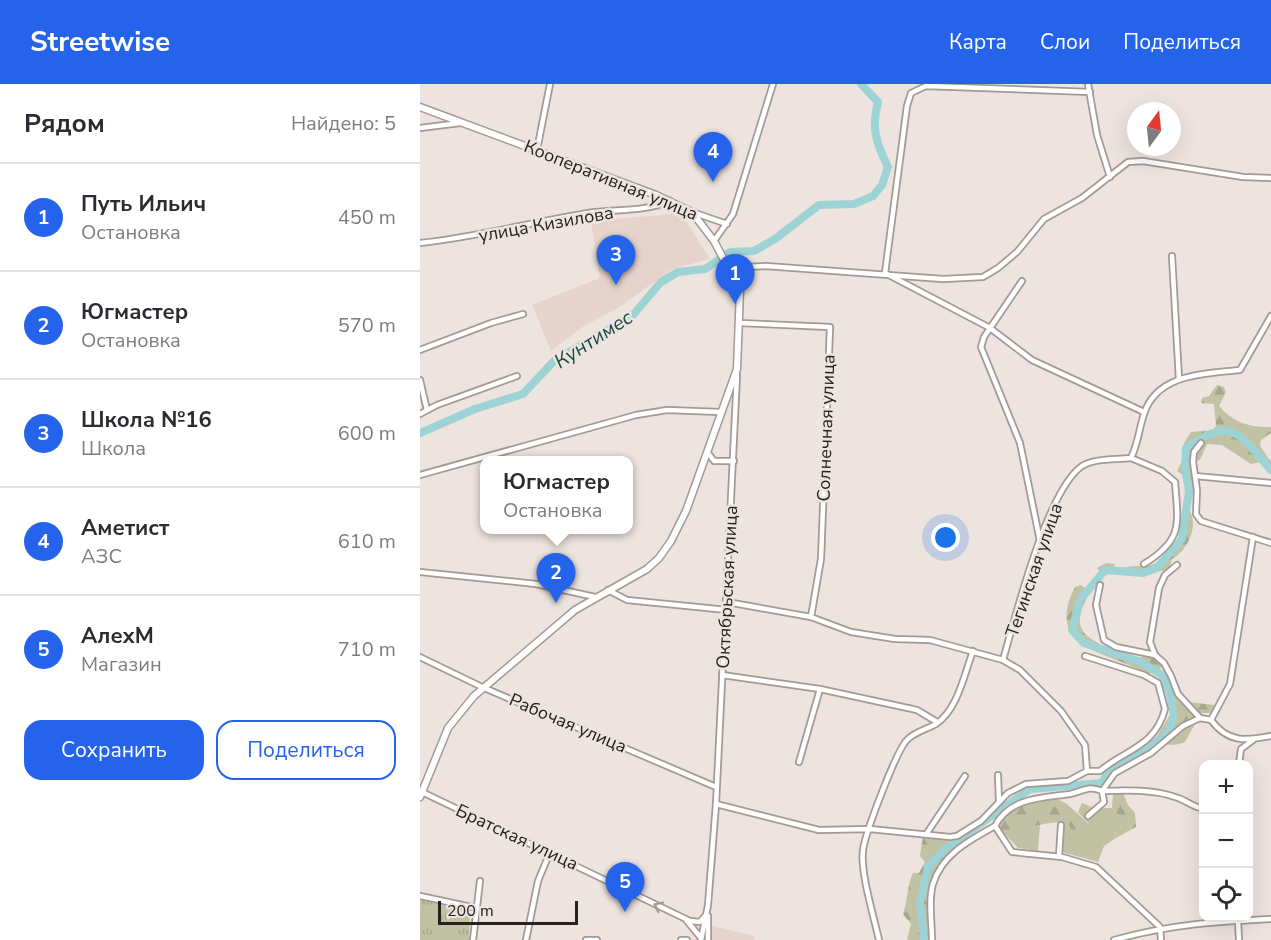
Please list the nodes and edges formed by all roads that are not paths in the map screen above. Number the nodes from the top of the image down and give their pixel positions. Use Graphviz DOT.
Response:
graph roads {
  1 [pos="550,84"];
  2 [pos="773,84"];
  3 [pos="1088,84"];
  4 [pos="1089,92"];
  5 [pos="420,108"];
  6 [pos="463,122"];
  7 [pos="420,128"];
  8 [pos="537,150"];
  9 [pos="1110,177"];
  10 [pos="1271,178"];
  11 [pos="670,201"];
  12 [pos="692,212"];
  13 [pos="727,224"];
  14 [pos="714,241"];
  15 [pos="420,243"];
  16 [pos="1172,256"];
  17 [pos="727,265"];
  18 [pos="749,267"];
  19 [pos="885,273"];
  20 [pos="1022,281"];
  21 [pos="740,290"];
  22 [pos="523,314"];
  23 [pos="1271,316"];
  24 [pos="740,323"];
  25 [pos="990,328"];
  26 [pos="420,350"];
  27 [pos="737,369"];
  28 [pos="517,376"];
  29 [pos="1179,379"];
  30 [pos="420,380"];
  31 [pos="427,410"];
  32 [pos="722,410"];
  33 [pos="736,411"];
  34 [pos="1144,412"];
  35 [pos="420,414"];
  36 [pos="1201,443"];
  37 [pos="709,445"];
  38 [pos="488,456"];
  39 [pos="480,458"];
  40 [pos="1131,459"];
  41 [pos="714,460"];
  42 [pos="734,461"];
  43 [pos="420,475"];
  44 [pos="699,475"];
  45 [pos="1194,476"];
  46 [pos="1271,483"];
  47 [pos="1253,537"];
  48 [pos="1040,542"];
  49 [pos="1271,543"];
  50 [pos="1144,564"];
  51 [pos="1177,566"];
  52 [pos="420,572"];
  53 [pos="1100,585"];
  54 [pos="608,590"];
  55 [pos="595,597"];
  56 [pos="727,602"];
  57 [pos="727,610"];
  58 [pos="811,617"];
  59 [pos="973,651"];
  60 [pos="1155,655"];
  61 [pos="1085,656"];
  62 [pos="420,657"];
  63 [pos="1003,660"];
  64 [pos="722,675"];
  65 [pos="482,687"];
  66 [pos="820,689"];
  67 [pos="1200,718"];
  68 [pos="1211,720"];
  69 [pos="938,723"];
  70 [pos="1271,736"];
  71 [pos="1253,740"];
  72 [pos="1240,760"];
  73 [pos="800,762"];
  74 [pos="1088,771"];
  75 [pos="998,775"];
  76 [pos="965,776"];
  77 [pos="716,787"];
  78 [pos="1109,789"];
  79 [pos="1102,791"];
  80 [pos="421,793"];
  81 [pos="999,802"];
  82 [pos="716,804"];
  83 [pos="1199,808"];
  84 [pos="1088,816"];
  85 [pos="1061,825"];
  86 [pos="995,826"];
  87 [pos="870,829"];
  88 [pos="927,833"];
  89 [pos="550,852"];
  90 [pos="1059,856"];
  91 [pos="480,881"];
  92 [pos="420,896"];
  93 [pos="708,905"];
  94 [pos="476,908"];
  95 [pos="707,912"];
  96 [pos="685,919"];
  97 [pos="1253,919"];
  98 [pos="1271,919"];
  99 [pos="1199,922"];
  100 [pos="1238,922"];
  101 [pos="1160,927"];
  102 [pos="473,940"];
  103 [pos="526,940"];
  104 [pos="586,940"];
  105 [pos="597,940"];
  106 [pos="681,940"];
  107 [pos="687,940"];
  108 [pos="700,940"];
  109 [pos="708,940"];
  110 [pos="879,940"];
  111 [pos="932,940"];
  112 [pos="1114,940"];
  113 [pos="1161,940"];
  114 [pos="1239,940"];
  1 -- 8 [label="street"];
  2 -- 13 [label="street"];
  3 -- 4 [label="street"];
  4 -- 9 [label="street"];
  4 -- 19 [label="street"];
  5 -- 6 [label="main road, Кооперативная улица"];
  6 -- 7 [label="street"];
  6 -- 8 [label="main road, Кооперативная улица"];
  8 -- 11 [label="main road, Кооперативная улица"];
  9 -- 10 [label="street"];
  9 -- 19 [label="street"];
  11 -- 12 [label="main road, Кооперативная улица"];
  11 -- 15 [label="street, улица Кизилова"];
  12 -- 13 [label="street, Кооперативная улица"];
  12 -- 14 [label="main road, Октябрьская улица"];
  13 -- 14 [label="street"];
  14 -- 17 [label="main road, Октябрьская улица"];
  16 -- 29 [label="street"];
  17 -- 18 [label="street"];
  17 -- 21 [label="main road, Октябрьская улица"];
  18 -- 19 [label="street"];
  18 -- 21 [label="street"];
  19 -- 25 [label="street"];
  20 -- 25 [label="street"];
  21 -- 24 [label="main road, Октябрьская улица"];
  22 -- 26 [label="street"];
  23 -- 29 [label="street"];
  24 -- 27 [label="main road, Октябрьская улица"];
  24 -- 58 [label="street, Солнечная улица"];
  25 -- 34 [label="street"];
  25 -- 48 [label="street"];
  27 -- 32 [label="main road"];
  27 -- 33 [label="street, Октябрьская улица"];
  28 -- 31 [label="street"];
  29 -- 34 [label="street"];
  30 -- 31 [label="street"];
  31 -- 35 [label="street"];
  32 -- 33 [label="street"];
  32 -- 37 [label="main road"];
  32 -- 38 [label="street"];
  33 -- 42 [label="street, Октябрьская улица"];
  34 -- 40 [label="street"];
  36 -- 45 [label="street"];
  37 -- 41 [label="street"];
  37 -- 44 [label="main road"];
  39 -- 43 [label="street"];
  40 -- 48 [label="street, Тегинская улица"];
  40 -- 50 [label="street, Тегинская улица"];
  41 -- 42 [label="street"];
  41 -- 44 [label="street"];
  42 -- 56 [label="street, Октябрьская улица"];
  44 -- 54 [label="main road"];
  45 -- 46 [label="street"];
  45 -- 47 [label="street"];
  47 -- 49 [label="street"];
  47 -- 68 [label="street"];
  48 -- 63 [label="street, Тегинская улица"];
  51 -- 60 [label="street"];
  52 -- 55 [label="street"];
  53 -- 60 [label="street"];
  54 -- 55 [label="main road"];
  54 -- 57 [label="street"];
  55 -- 65 [label="main road"];
  56 -- 57 [label="street, Октябрьская улица"];
  56 -- 58 [label="street"];
  57 -- 64 [label="street, Октябрьская улица"];
  58 -- 59 [label="street"];
  59 -- 63 [label="street"];
  59 -- 69 [label="street"];
  60 -- 67 [label="street"];
  61 -- 74 [label="street"];
  62 -- 65 [label="street, Рабочая улица"];
  63 -- 74 [label="street"];
  64 -- 66 [label="street"];
  64 -- 77 [label="street, Октябрьская улица"];
  65 -- 77 [label="street, Рабочая улица"];
  65 -- 80 [label="main road"];
  66 -- 69 [label="street"];
  66 -- 73 [label="street"];
  67 -- 68 [label="street"];
  67 -- 78 [label="street"];
  68 -- 71 [label="street"];
  69 -- 87 [label="street"];
  70 -- 71 [label="street"];
  71 -- 72 [label="street"];
  74 -- 81 [label="street"];
  75 -- 81 [label="street"];
  76 -- 88 [label="street"];
  77 -- 82 [label="street, Октябрьская улица"];
  78 -- 79 [label="street"];
  78 -- 83 [label="street"];
  79 -- 84 [label="street"];
  79 -- 86 [label="street"];
  80 -- 89 [label="street, Братская улица"];
  81 -- 88 [label="street"];
  82 -- 87 [label="street"];
  82 -- 93 [label="street, Октябрьская улица"];
  85 -- 90 [label="street"];
  86 -- 90 [label="street"];
  86 -- 111 [label="street"];
  87 -- 88 [label="street"];
  87 -- 110 [label="street"];
  96 -- 89 [label="street, Братская улица, one-way"];
  89 -- 103 [label="street"];
  90 -- 101 [label="street"];
  91 -- 94 [label="street"];
  92 -- 94 [label="street"];
  93 -- 95 [label="street, Октябрьская улица"];
  93 -- 109 [label="street"];
  94 -- 102 [label="street"];
  95 -- 96 [label="street"];
  95 -- 108 [label="street, Октябрьская улица"];
  96 -- 108 [label="street"];
  97 -- 98 [label="street"];
  99 -- 101 [label="street"];
  100 -- 114 [label="street"];
  101 -- 112 [label="street"];
  101 -- 113 [label="street"];
  104 -- 105 [label="street"];
  106 -- 107 [label="street"];
}
